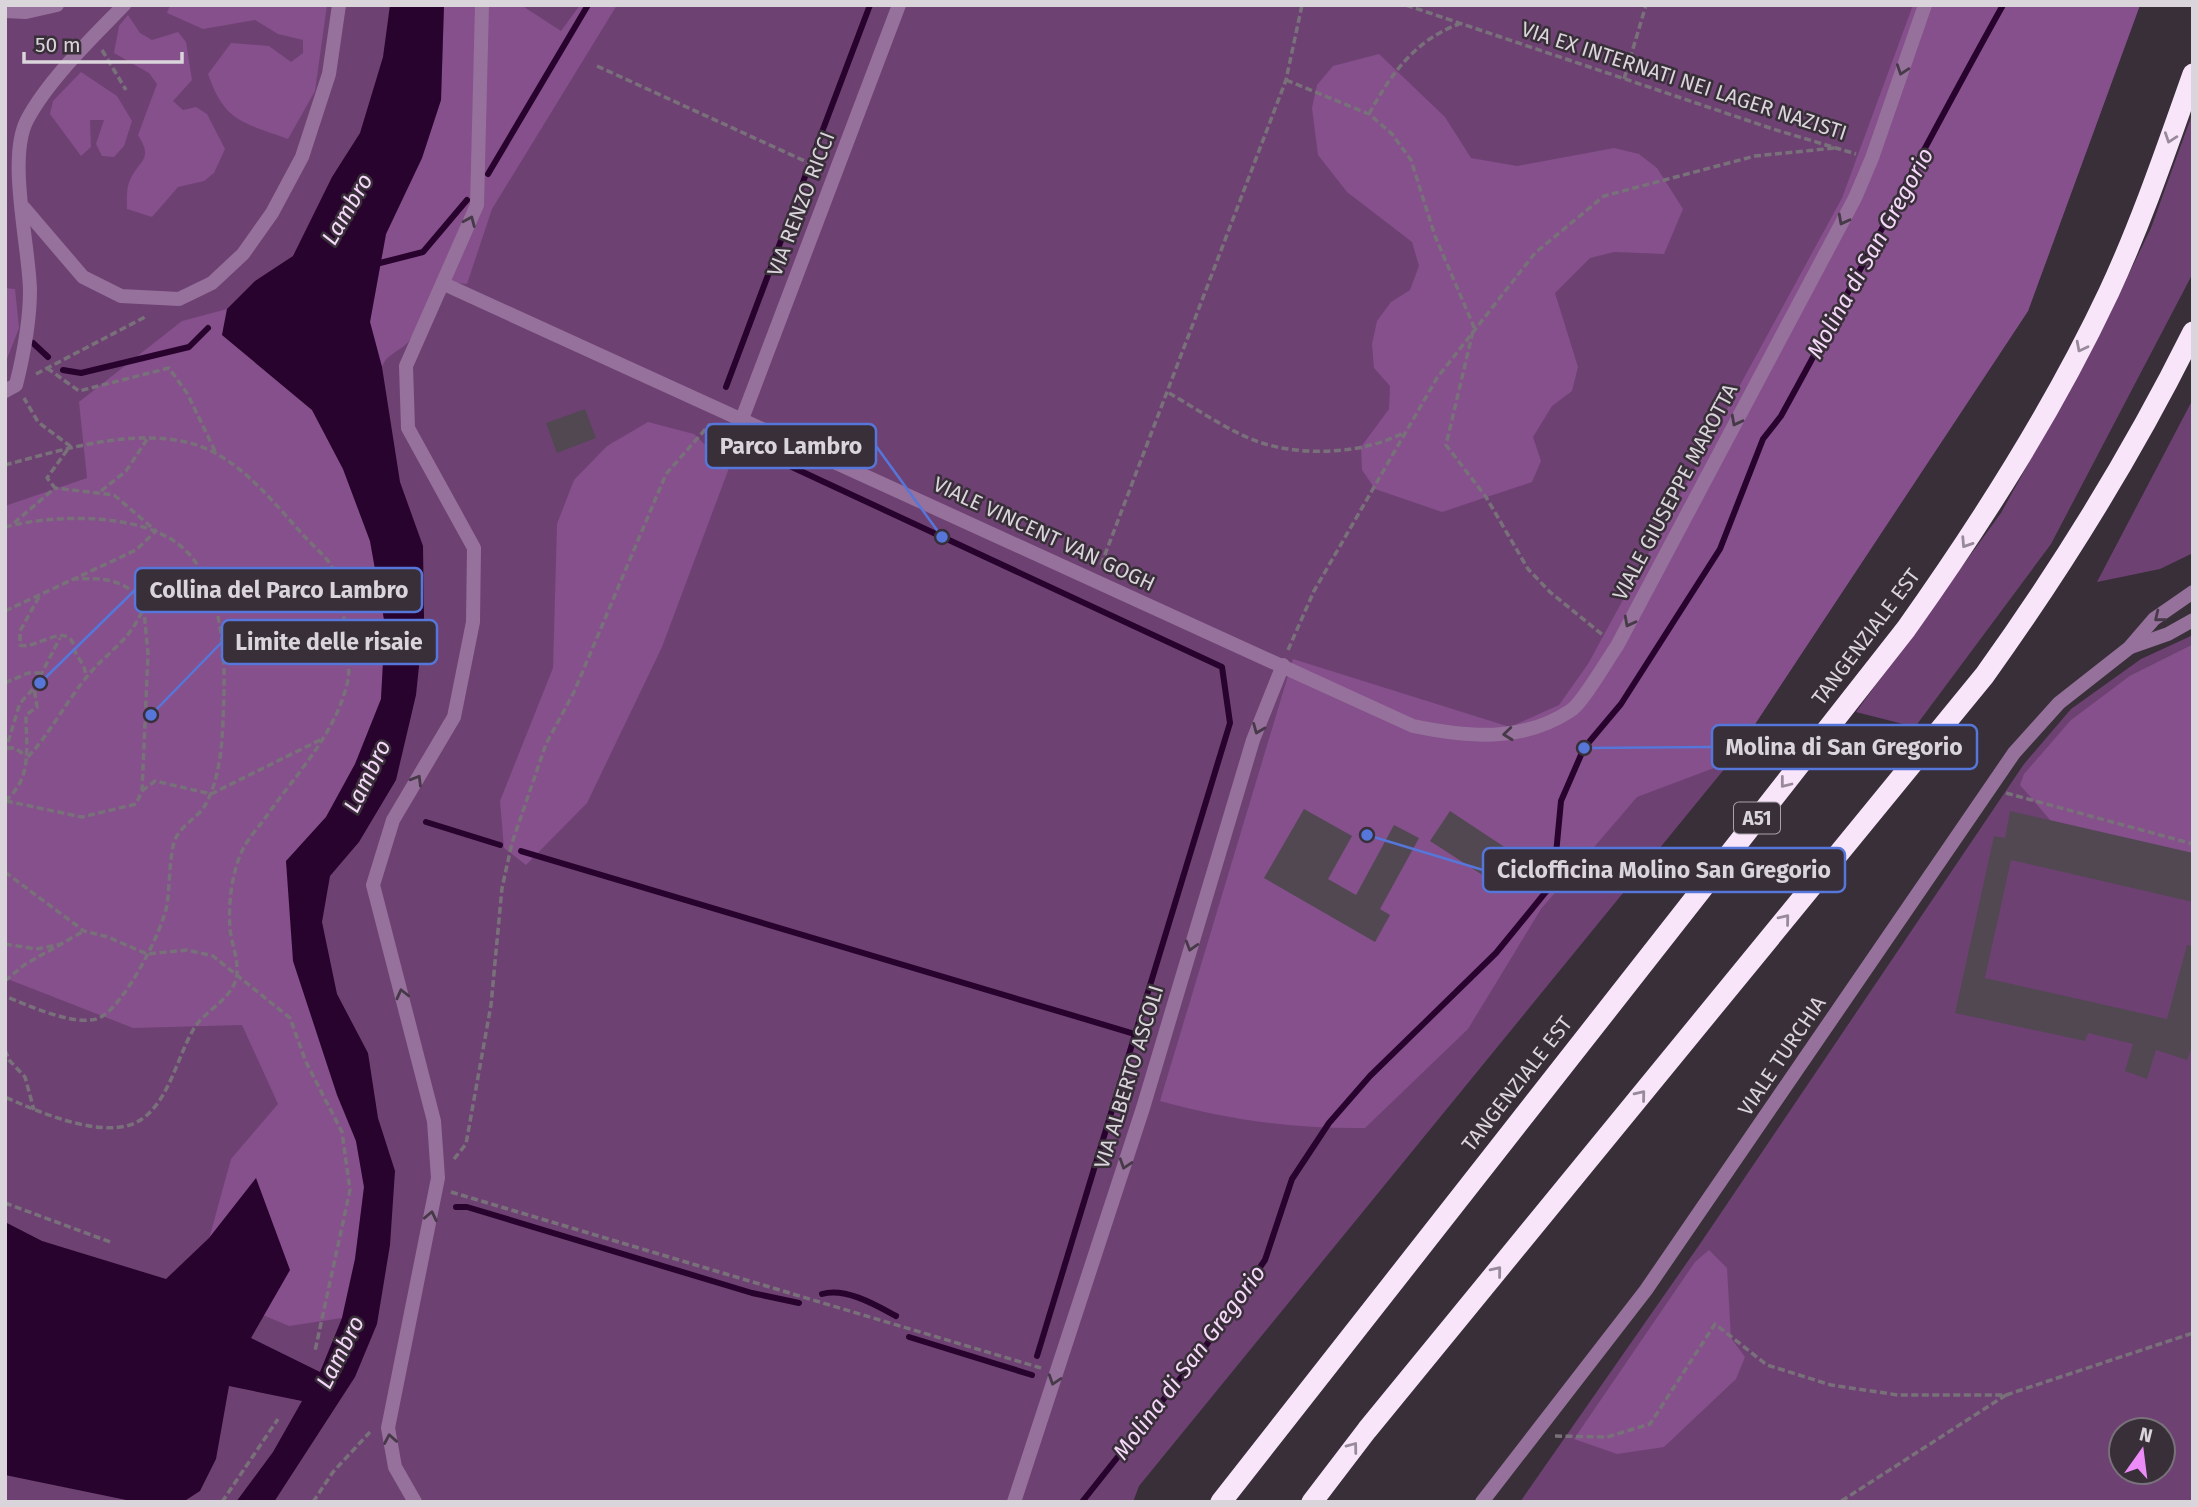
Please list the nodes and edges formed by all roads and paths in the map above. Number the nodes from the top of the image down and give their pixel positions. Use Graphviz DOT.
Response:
graph roads {
  1 [pos="57,5"];
  2 [pos="124,5"];
  3 [pos="339,5"];
  4 [pos="481,5"];
  5 [pos="899,5"];
  6 [pos="1302,5"];
  7 [pos="1406,5"];
  8 [pos="1646,5"];
  9 [pos="1925,5"];
  10 [pos="5,11"];
  11 [pos="1460,23"];
  12 [pos="93,37"];
  13 [pos="597,66"];
  14 [pos="2193,74"];
  15 [pos="1624,79"];
  16 [pos="1286,80"];
  17 [pos="126,90"];
  18 [pos="1369,114"];
  19 [pos="1835,148"];
  20 [pos="1872,158"];
  21 [pos="835,174"];
  22 [pos="24,208"];
  23 [pos="444,284"];
  24 [pos="179,299"];
  25 [pos="1474,327"];
  26 [pos="2193,331"];
  27 [pos="47,368"];
  28 [pos="10,388"];
  29 [pos="1169,393"];
  30 [pos="723,410"];
  31 [pos="742,419"];
  32 [pos="1406,432"];
  33 [pos="148,438"];
  34 [pos="70,446"];
  35 [pos="217,453"];
  36 [pos="5,465"];
  37 [pos="55,488"];
  38 [pos="101,492"];
  39 [pos="12,525"];
  40 [pos="5,527"];
  41 [pos="156,531"];
  42 [pos="73,579"];
  43 [pos="1096,580"];
  44 [pos="2193,592"];
  45 [pos="41,594"];
  46 [pos="144,607"];
  47 [pos="5,611"];
  48 [pos="2193,620"];
  49 [pos="60,638"];
  50 [pos="1617,646"];
  51 [pos="2129,648"];
  52 [pos="85,664"];
  53 [pos="97,664"];
  54 [pos="1283,665"];
  55 [pos="40,673"];
  56 [pos="86,677"];
  57 [pos="5,683"];
  58 [pos="34,688"];
  59 [pos="325,738"];
  60 [pos="6,750"];
  61 [pos="28,757"];
  62 [pos="1991,789"];
  63 [pos="142,791"];
  64 [pos="211,794"];
  65 [pos="6,801"];
  66 [pos="2193,844"];
  67 [pos="5,872"];
  68 [pos="84,931"];
  69 [pos="66,942"];
  70 [pos="5,943"];
  71 [pos="147,954"];
  72 [pos="237,974"];
  73 [pos="5,981"];
  74 [pos="5,996"];
  75 [pos="5,1049"];
  76 [pos="5,1097"];
  77 [pos="34,1110"];
  78 [pos="437,1183"];
  79 [pos="5,1203"];
  80 [pos="113,1243"];
  81 [pos="2193,1333"];
  82 [pos="315,1351"];
  83 [pos="1056,1373"];
  84 [pos="2006,1395"];
  85 [pos="278,1419"];
  86 [pos="389,1420"];
  87 [pos="1530,1443"];
  88 [pos="222,1502"];
  89 [pos="313,1502"];
  90 [pos="415,1502"];
  91 [pos="1014,1502"];
  92 [pos="1221,1502"];
  93 [pos="1312,1502"];
  94 [pos="1482,1502"];
  95 [pos="1840,1502"];
  1 -- 10 [label="street"];
  2 -- 12 [label="street"];
  3 -- 24 [label="street"];
  23 -- 4 [label="street, one-way"];
  5 -- 21 [label="street, VIA RENZO RICCI"];
  6 -- 16 [label="path"];
  7 -- 11 [label="path, VIA EX INTERNATI NEI LAGER NAZISTI"];
  8 -- 15 [label="path"];
  9 -- 20 [label="street, VIALE GIUSEPPE MAROTTA, one-way"];
  11 -- 15 [label="path, VIA EX INTERNATI NEI LAGER NAZISTI"];
  11 -- 18 [label="path"];
  12 -- 17 [label="path"];
  12 -- 22 [label="street"];
  13 -- 21 [label="path"];
  14 -- 92 [label="highway, TANGENZIALE EST / A51, one-way"];
  15 -- 19 [label="path, VIA EX INTERNATI NEI LAGER NAZISTI"];
  16 -- 18 [label="path"];
  16 -- 29 [label="path"];
  18 -- 25 [label="path"];
  19 -- 20 [label="path, VIA EX INTERNATI NEI LAGER NAZISTI"];
  19 -- 25 [label="path"];
  20 -- 50 [label="street, VIALE GIUSEPPE MAROTTA, one-way"];
  21 -- 31 [label="street, VIA RENZO RICCI"];
  22 -- 24 [label="street"];
  22 -- 28 [label="street"];
  23 -- 30 [label="street, VIALE VINCENT VAN GOGH"];
  78 -- 23 [label="street, one-way"];
  24 -- 27 [label="path"];
  25 -- 32 [label="path"];
  25 -- 50 [label="path"];
  93 -- 26 [label="highway, one-way"];
  27 -- 28 [label="path"];
  27 -- 35 [label="path"];
  28 -- 34 [label="path"];
  29 -- 32 [label="path"];
  29 -- 43 [label="path"];
  30 -- 31 [label="street, VIALE VINCENT VAN GOGH"];
  30 -- 78 [label="path"];
  31 -- 43 [label="street, VIALE VINCENT VAN GOGH"];
  32 -- 54 [label="path"];
  33 -- 34 [label="path"];
  33 -- 35 [label="path"];
  33 -- 38 [label="path"];
  34 -- 36 [label="path"];
  34 -- 37 [label="path"];
  35 -- 59 [label="path"];
  37 -- 38 [label="path"];
  37 -- 39 [label="path"];
  38 -- 41 [label="path"];
  39 -- 40 [label="path"];
  39 -- 41 [label="path"];
  41 -- 42 [label="path"];
  41 -- 64 [label="path"];
  42 -- 45 [label="path"];
  42 -- 46 [label="path"];
  43 -- 54 [label="street, VIALE VINCENT VAN GOGH"];
  44 -- 51 [label="street, VIALE TURCHIA, one-way"];
  45 -- 47 [label="path"];
  45 -- 49 [label="path"];
  46 -- 53 [label="path"];
  46 -- 63 [label="path"];
  48 -- 51 [label="street, VIALE TURCHIA"];
  49 -- 52 [label="path"];
  49 -- 55 [label="path"];
  50 -- 54 [label="street, VIALE GIUSEPPE MAROTTA, one-way"];
  51 -- 62 [label="street, VIALE TURCHIA"];
  52 -- 53 [label="path"];
  52 -- 56 [label="path"];
  53 -- 56 [label="path"];
  54 -- 83 [label="street, VIA ALBERTO ASCOLI, one-way"];
  55 -- 57 [label="path"];
  55 -- 58 [label="path"];
  56 -- 61 [label="path"];
  58 -- 60 [label="path"];
  58 -- 61 [label="path"];
  59 -- 64 [label="path"];
  59 -- 72 [label="path"];
  60 -- 61 [label="path"];
  61 -- 65 [label="path"];
  62 -- 66 [label="path"];
  62 -- 87 [label="street, VIALE TURCHIA"];
  63 -- 64 [label="path"];
  63 -- 65 [label="path"];
  64 -- 71 [label="path"];
  67 -- 68 [label="path"];
  68 -- 69 [label="path"];
  68 -- 71 [label="path"];
  69 -- 70 [label="path"];
  69 -- 73 [label="path"];
  71 -- 72 [label="path"];
  71 -- 74 [label="path"];
  72 -- 77 [label="path"];
  72 -- 82 [label="path"];
  75 -- 77 [label="path"];
  76 -- 77 [label="path"];
  78 -- 83 [label="path"];
  86 -- 78 [label="street, one-way"];
  79 -- 80 [label="path"];
  81 -- 84 [label="path"];
  83 -- 91 [label="street, VIA ALBERTO ASCOLI, one-way"];
  84 -- 87 [label="path"];
  84 -- 95 [label="path"];
  85 -- 88 [label="path"];
  86 -- 89 [label="path"];
  90 -- 86 [label="street, one-way"];
  87 -- 94 [label="street, VIALE TURCHIA"];
}
